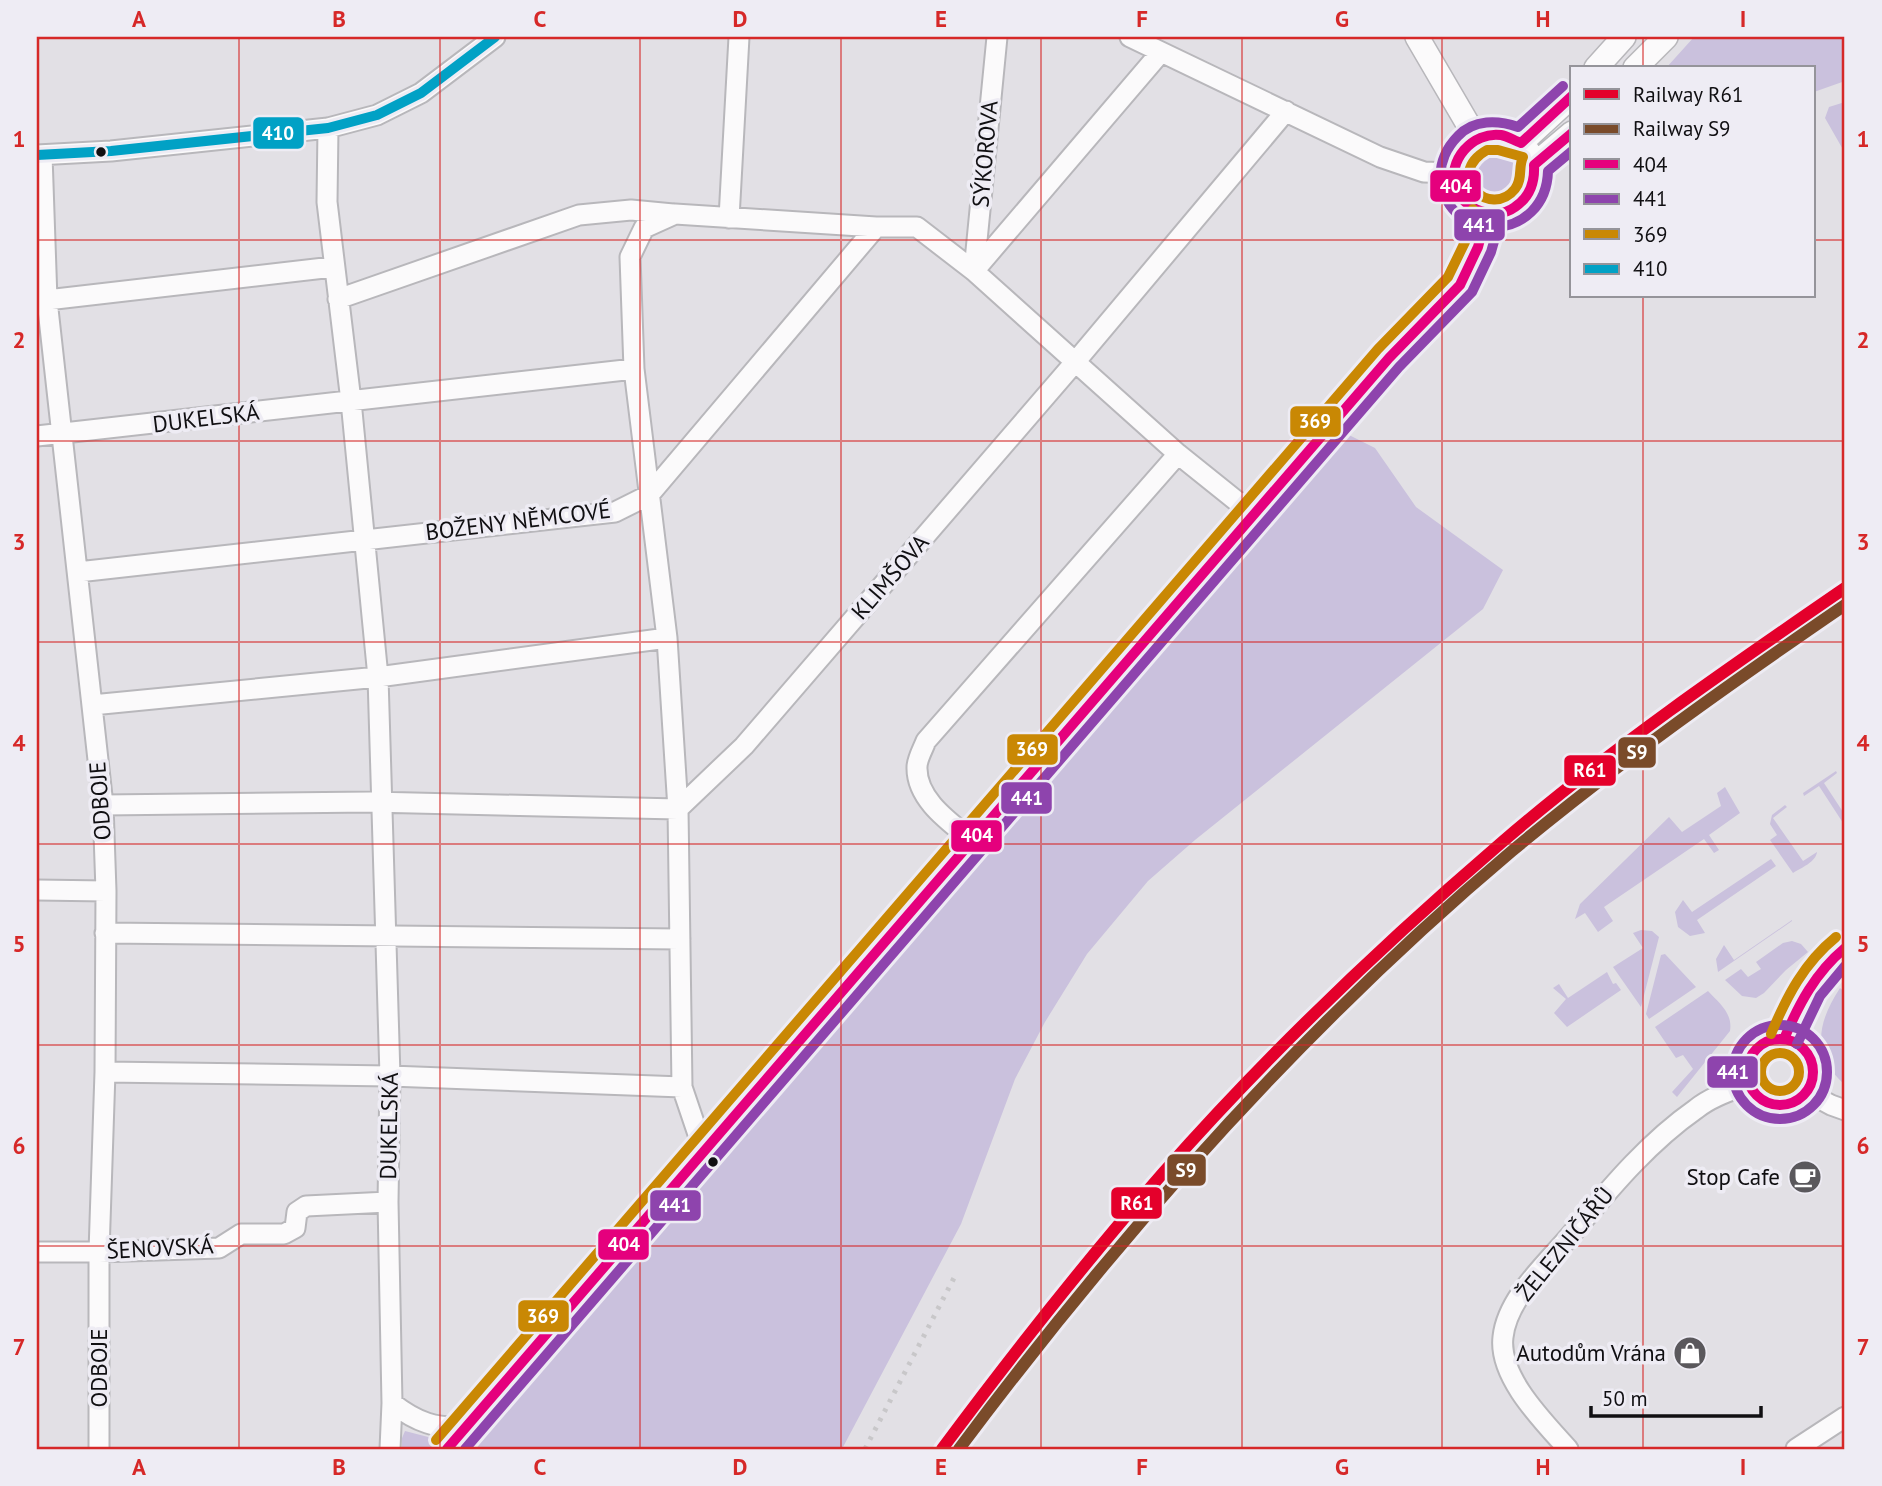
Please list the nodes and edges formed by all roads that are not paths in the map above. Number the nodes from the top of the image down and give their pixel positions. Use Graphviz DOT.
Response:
graph roads {
  1 [pos="495,37"];
  2 [pos="739,37"];
  3 [pos="997,37"];
  4 [pos="1130,37"];
  5 [pos="1416,37"];
  6 [pos="1624,37"];
  7 [pos="1666,37"];
  8 [pos="1161,52"];
  9 [pos="1599,66"];
  10 [pos="1637,66"];
  11 [pos="1570,98"];
  12 [pos="1286,111"];
  13 [pos="328,128"];
  14 [pos="1570,135"];
  15 [pos="1476,138"];
  16 [pos="1521,143"];
  17 [pos="39,155"];
  18 [pos="1534,166"];
  19 [pos="1454,173"];
  20 [pos="675,214"];
  21 [pos="1487,214"];
  22 [pos="729,218"];
  23 [pos="876,227"];
  24 [pos="333,267"];
  25 [pos="974,271"];
  26 [pos="338,299"];
  27 [pos="47,300"];
  28 [pos="1076,361"];
  29 [pos="634,369"];
  30 [pos="351,401"];
  31 [pos="61,434"];
  32 [pos="37,436"];
  33 [pos="1178,454"];
  34 [pos="649,495"];
  35 [pos="1254,515"];
  36 [pos="365,540"];
  37 [pos="78,572"];
  38 [pos="667,638"];
  39 [pos="378,677"];
  40 [pos="92,705"];
  41 [pos="382,803"];
  42 [pos="103,805"];
  43 [pos="678,809"];
  44 [pos="972,841"];
  45 [pos="37,890"];
  46 [pos="106,891"];
  47 [pos="105,933"];
  48 [pos="386,935"];
  49 [pos="680,939"];
  50 [pos="105,1072"];
  51 [pos="390,1076"];
  52 [pos="1748,1084"];
  53 [pos="682,1087"];
  54 [pos="1807,1092"];
  55 [pos="1845,1110"];
  56 [pos="704,1152"];
  57 [pos="388,1202"];
  58 [pos="37,1252"];
  59 [pos="99,1252"];
  60 [pos="392,1403"];
  61 [pos="1845,1417"];
  62 [pos="468,1426"];
  63 [pos="99,1449"];
  64 [pos="390,1449"];
  65 [pos="447,1449"];
  66 [pos="1568,1449"];
  67 [pos="1796,1449"];
  1 -- 13 [label="street"];
  2 -- 22 [label="street"];
  3 -- 25 [label="street, SÝKOROVA"];
  4 -- 8 [label="street"];
  5 -- 15 [label="street"];
  6 -- 9 [label="street"];
  7 -- 10 [label="street"];
  8 -- 12 [label="street"];
  8 -- 25 [label="street"];
  11 -- 16 [label="street"];
  12 -- 19 [label="street"];
  12 -- 28 [label="street, KLIMŠOVA"];
  13 -- 17 [label="street"];
  13 -- 24 [label="street, DUKELSKÁ"];
  14 -- 18 [label="street"];
  15 -- 16 [label="street"];
  15 -- 19 [label="street"];
  16 -- 18 [label="street"];
  17 -- 27 [label="street, ODBOJE"];
  18 -- 21 [label="street"];
  19 -- 21 [label="street"];
  20 -- 22 [label="street"];
  20 -- 26 [label="street"];
  20 -- 29 [label="street"];
  21 -- 35 [label="street"];
  22 -- 23 [label="street"];
  23 -- 25 [label="street"];
  23 -- 34 [label="street, BOŽENY NĚMCOVÉ"];
  24 -- 26 [label="street, DUKELSKÁ"];
  24 -- 27 [label="street"];
  25 -- 28 [label="street"];
  26 -- 30 [label="street, DUKELSKÁ"];
  27 -- 31 [label="street, ODBOJE"];
  28 -- 33 [label="street"];
  28 -- 43 [label="street, KLIMŠOVA"];
  29 -- 30 [label="street, DUKELSKÁ"];
  29 -- 34 [label="street"];
  30 -- 31 [label="street, DUKELSKÁ"];
  30 -- 36 [label="street, DUKELSKÁ"];
  31 -- 32 [label="street, DUKELSKÁ"];
  31 -- 37 [label="street, ODBOJE"];
  33 -- 35 [label="street"];
  33 -- 44 [label="street"];
  34 -- 36 [label="street, BOŽENY NĚMCOVÉ"];
  34 -- 38 [label="street"];
  35 -- 44 [label="street"];
  36 -- 37 [label="street, BOŽENY NĚMCOVÉ"];
  36 -- 39 [label="street, DUKELSKÁ"];
  37 -- 40 [label="street, ODBOJE"];
  38 -- 39 [label="street"];
  38 -- 43 [label="street"];
  39 -- 40 [label="street"];
  39 -- 41 [label="street, DUKELSKÁ"];
  40 -- 42 [label="street, ODBOJE"];
  41 -- 42 [label="street"];
  41 -- 43 [label="street"];
  41 -- 48 [label="street, DUKELSKÁ"];
  42 -- 46 [label="street, ODBOJE"];
  43 -- 49 [label="street"];
  44 -- 56 [label="street"];
  45 -- 46 [label="street"];
  46 -- 47 [label="street, ODBOJE"];
  47 -- 48 [label="street"];
  47 -- 50 [label="street, ODBOJE"];
  48 -- 49 [label="street"];
  48 -- 51 [label="street, DUKELSKÁ"];
  49 -- 53 [label="street"];
  50 -- 51 [label="street"];
  50 -- 59 [label="street, ODBOJE"];
  51 -- 53 [label="street"];
  51 -- 57 [label="street, DUKELSKÁ"];
  52 -- 54 [label="street"];
  52 -- 54 [label="street"];
  52 -- 66 [label="street, ŽELEZNIČÁŘŮ"];
  53 -- 56 [label="street"];
  54 -- 55 [label="street"];
  56 -- 62 [label="street"];
  57 -- 59 [label="street, ŠENOVSKÁ"];
  57 -- 60 [label="street, DUKELSKÁ"];
  58 -- 59 [label="street, ŠENOVSKÁ"];
  59 -- 63 [label="street, ODBOJE"];
  60 -- 62 [label="street"];
  60 -- 64 [label="street, DUKELSKÁ"];
  61 -- 67 [label="street"];
  62 -- 65 [label="street"];
}
